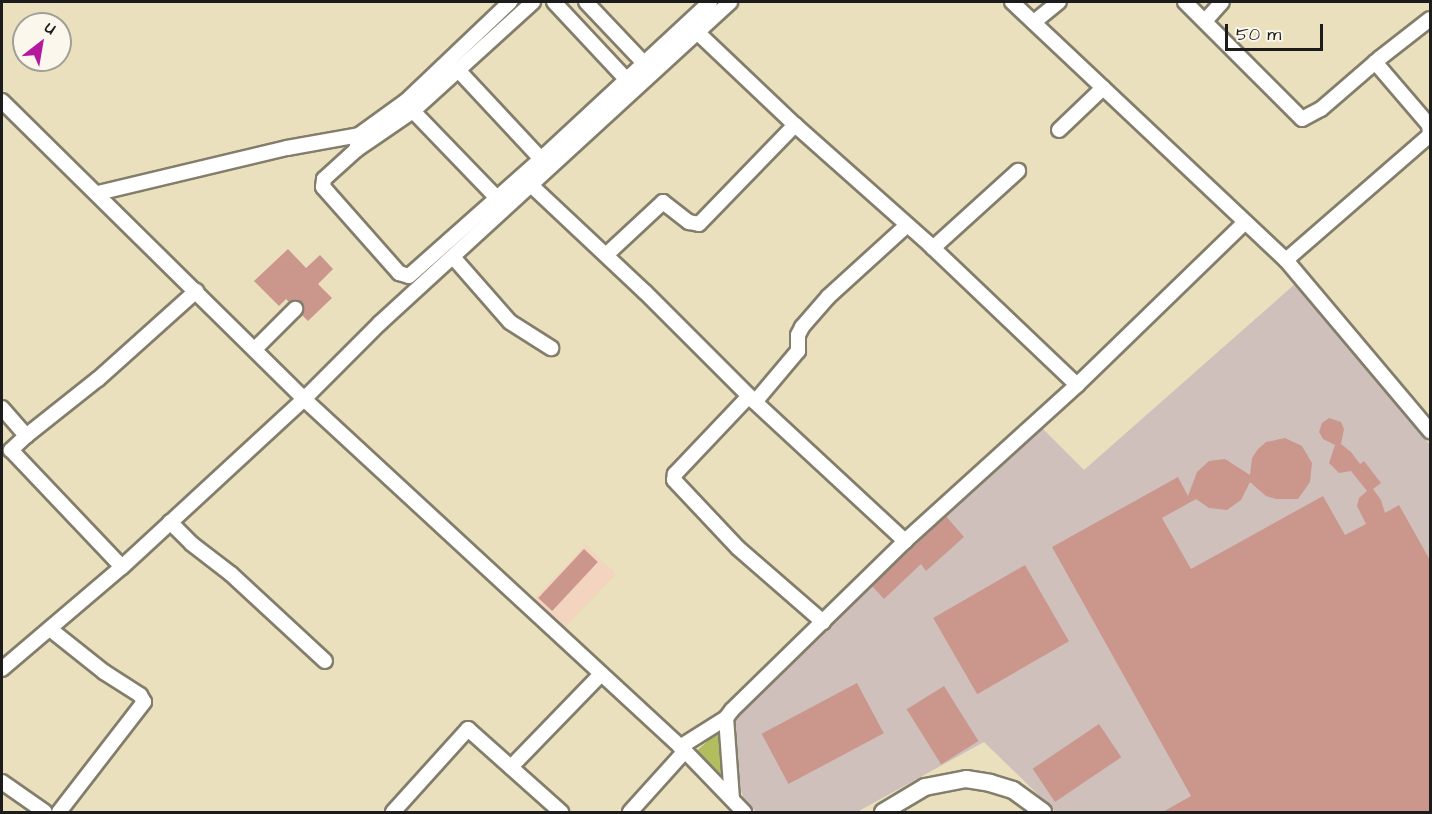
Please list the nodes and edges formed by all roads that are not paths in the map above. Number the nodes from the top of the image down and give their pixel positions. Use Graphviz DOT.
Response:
graph roads {
  1 [pos="510,2"];
  2 [pos="533,2"];
  3 [pos="554,2"];
  4 [pos="586,2"];
  5 [pos="710,2"];
  6 [pos="730,2"];
  7 [pos="1012,2"];
  8 [pos="1059,2"];
  9 [pos="1185,2"];
  10 [pos="1222,2"];
  11 [pos="1431,19"];
  12 [pos="1205,21"];
  13 [pos="1034,22"];
  14 [pos="697,32"];
  15 [pos="643,62"];
  16 [pos="1376,62"];
  17 [pos="459,71"];
  18 [pos="626,78"];
  19 [pos="1103,88"];
  20 [pos="2,101"];
  21 [pos="413,111"];
  22 [pos="795,125"];
  23 [pos="1059,130"];
  24 [pos="1430,134"];
  25 [pos="359,135"];
  26 [pos="356,150"];
  27 [pos="541,159"];
  28 [pos="1018,171"];
  29 [pos="532,186"];
  30 [pos="98,193"];
  31 [pos="497,198"];
  32 [pos="1244,223"];
  33 [pos="907,225"];
  34 [pos="933,248"];
  35 [pos="606,255"];
  36 [pos="453,257"];
  37 [pos="1286,260"];
  38 [pos="196,291"];
  39 [pos="295,309"];
  40 [pos="551,348"];
  41 [pos="255,349"];
  42 [pos="1077,385"];
  43 [pos="304,399"];
  44 [pos="752,399"];
  45 [pos="2,408"];
  46 [pos="1431,431"];
  47 [pos="26,436"];
  48 [pos="6,455"];
  49 [pos="170,522"];
  50 [pos="905,541"];
  51 [pos="122,567"];
  52 [pos="823,622"];
  53 [pos="50,629"];
  54 [pos="325,661"];
  55 [pos="2,669"];
  56 [pos="600,675"];
  57 [pos="726,718"];
  58 [pos="683,749"];
  59 [pos="511,767"];
  60 [pos="2,782"];
  61 [pos="732,799"];
  62 [pos="45,813"];
  63 [pos="59,813"];
  64 [pos="393,813"];
  65 [pos="561,813"];
  66 [pos="630,813"];
  67 [pos="744,813"];
  68 [pos="883,813"];
  69 [pos="1043,813"];
  1 -- 25 [label="street"];
  2 -- 17 [label="street"];
  3 -- 18 [label="street"];
  4 -- 15 [label="street"];
  5 -- 15 [label="street"];
  6 -- 14 [label="street"];
  7 -- 13 [label="street"];
  8 -- 13 [label="street"];
  9 -- 12 [label="street"];
  10 -- 12 [label="street"];
  11 -- 16 [label="street"];
  12 -- 16 [label="street"];
  13 -- 19 [label="street"];
  14 -- 22 [label="street"];
  14 -- 29 [label="street"];
  15 -- 18 [label="street"];
  16 -- 24 [label="street"];
  17 -- 21 [label="street"];
  17 -- 27 [label="street"];
  18 -- 27 [label="street"];
  19 -- 23 [label="street"];
  19 -- 32 [label="street"];
  20 -- 30 [label="street"];
  21 -- 26 [label="street"];
  21 -- 31 [label="street"];
  22 -- 33 [label="street"];
  22 -- 35 [label="street"];
  24 -- 37 [label="street"];
  25 -- 26 [label="street"];
  25 -- 30 [label="street"];
  26 -- 31 [label="street"];
  27 -- 31 [label="street"];
  28 -- 34 [label="street"];
  29 -- 35 [label="street"];
  29 -- 36 [label="street"];
  30 -- 38 [label="street"];
  32 -- 37 [label="street"];
  32 -- 42 [label="street"];
  33 -- 34 [label="street"];
  33 -- 44 [label="street"];
  34 -- 42 [label="street"];
  35 -- 44 [label="street"];
  36 -- 40 [label="street"];
  36 -- 43 [label="street"];
  37 -- 46 [label="street"];
  38 -- 41 [label="street"];
  38 -- 47 [label="street"];
  39 -- 41 [label="street"];
  41 -- 43 [label="street"];
  42 -- 50 [label="street"];
  43 -- 49 [label="street"];
  43 -- 56 [label="street"];
  44 -- 50 [label="street"];
  44 -- 52 [label="street"];
  45 -- 47 [label="street"];
  47 -- 48 [label="street"];
  48 -- 51 [label="street"];
  49 -- 51 [label="street"];
  49 -- 54 [label="street"];
  50 -- 52 [label="street"];
  51 -- 53 [label="street"];
  52 -- 57 [label="street"];
  53 -- 55 [label="street"];
  53 -- 63 [label="street"];
  56 -- 58 [label="street"];
  56 -- 59 [label="street"];
  57 -- 58 [label="street"];
  57 -- 61 [label="street"];
  58 -- 61 [label="street"];
  58 -- 66 [label="street"];
  59 -- 64 [label="street"];
  59 -- 65 [label="street"];
  60 -- 62 [label="street"];
  61 -- 67 [label="street"];
  68 -- 69 [label="street"];
}
